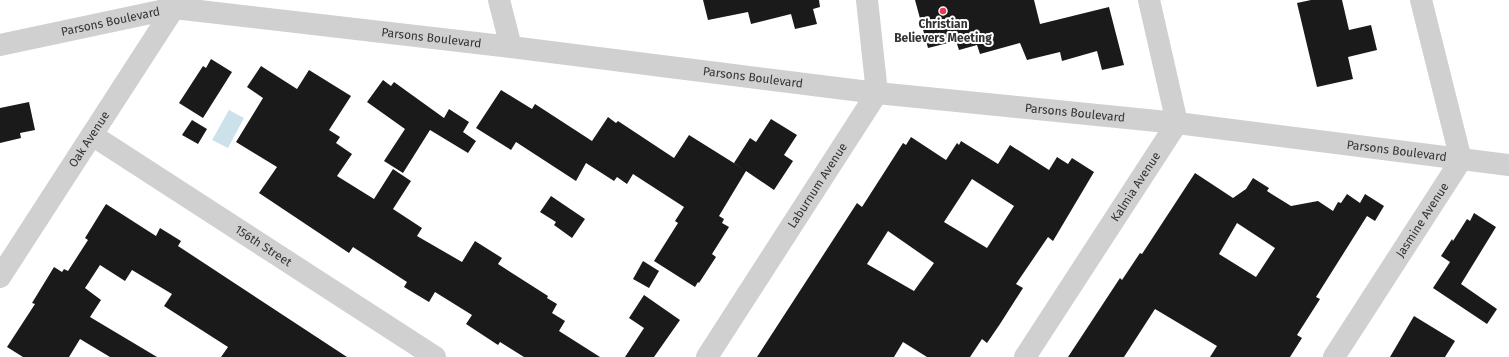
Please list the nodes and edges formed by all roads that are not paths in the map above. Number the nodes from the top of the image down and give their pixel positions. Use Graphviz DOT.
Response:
graph roads {
  1 [pos="499,0"];
  2 [pos="867,0"];
  3 [pos="1148,0"];
  4 [pos="1421,0"];
  5 [pos="173,4"];
  6 [pos="0,45"];
  7 [pos="511,47"];
  8 [pos="877,93"];
  9 [pos="1177,123"];
  10 [pos="92,135"];
  11 [pos="1460,160"];
  12 [pos="1509,165"];
  13 [pos="0,278"];
  14 [pos="435,357"];
  15 [pos="707,357"];
  16 [pos="1025,357"];
  17 [pos="1334,357"];
  1 -- 7 [label="street"];
  2 -- 8 [label="street"];
  3 -- 9 [label="street"];
  4 -- 11 [label="street"];
  5 -- 6 [label="street, Parsons Boulevard"];
  5 -- 7 [label="street, Parsons Boulevard"];
  5 -- 10 [label="street, Oak Avenue"];
  7 -- 8 [label="street, Parsons Boulevard"];
  8 -- 9 [label="street, Parsons Boulevard"];
  8 -- 15 [label="street, Laburnum Avenue"];
  9 -- 11 [label="street, Parsons Boulevard"];
  9 -- 16 [label="street, Kalmia Avenue"];
  10 -- 13 [label="street, Oak Avenue"];
  10 -- 14 [label="street, 156th Street"];
  11 -- 12 [label="street, Parsons Boulevard"];
  11 -- 17 [label="street, Jasmine Avenue"];
}
